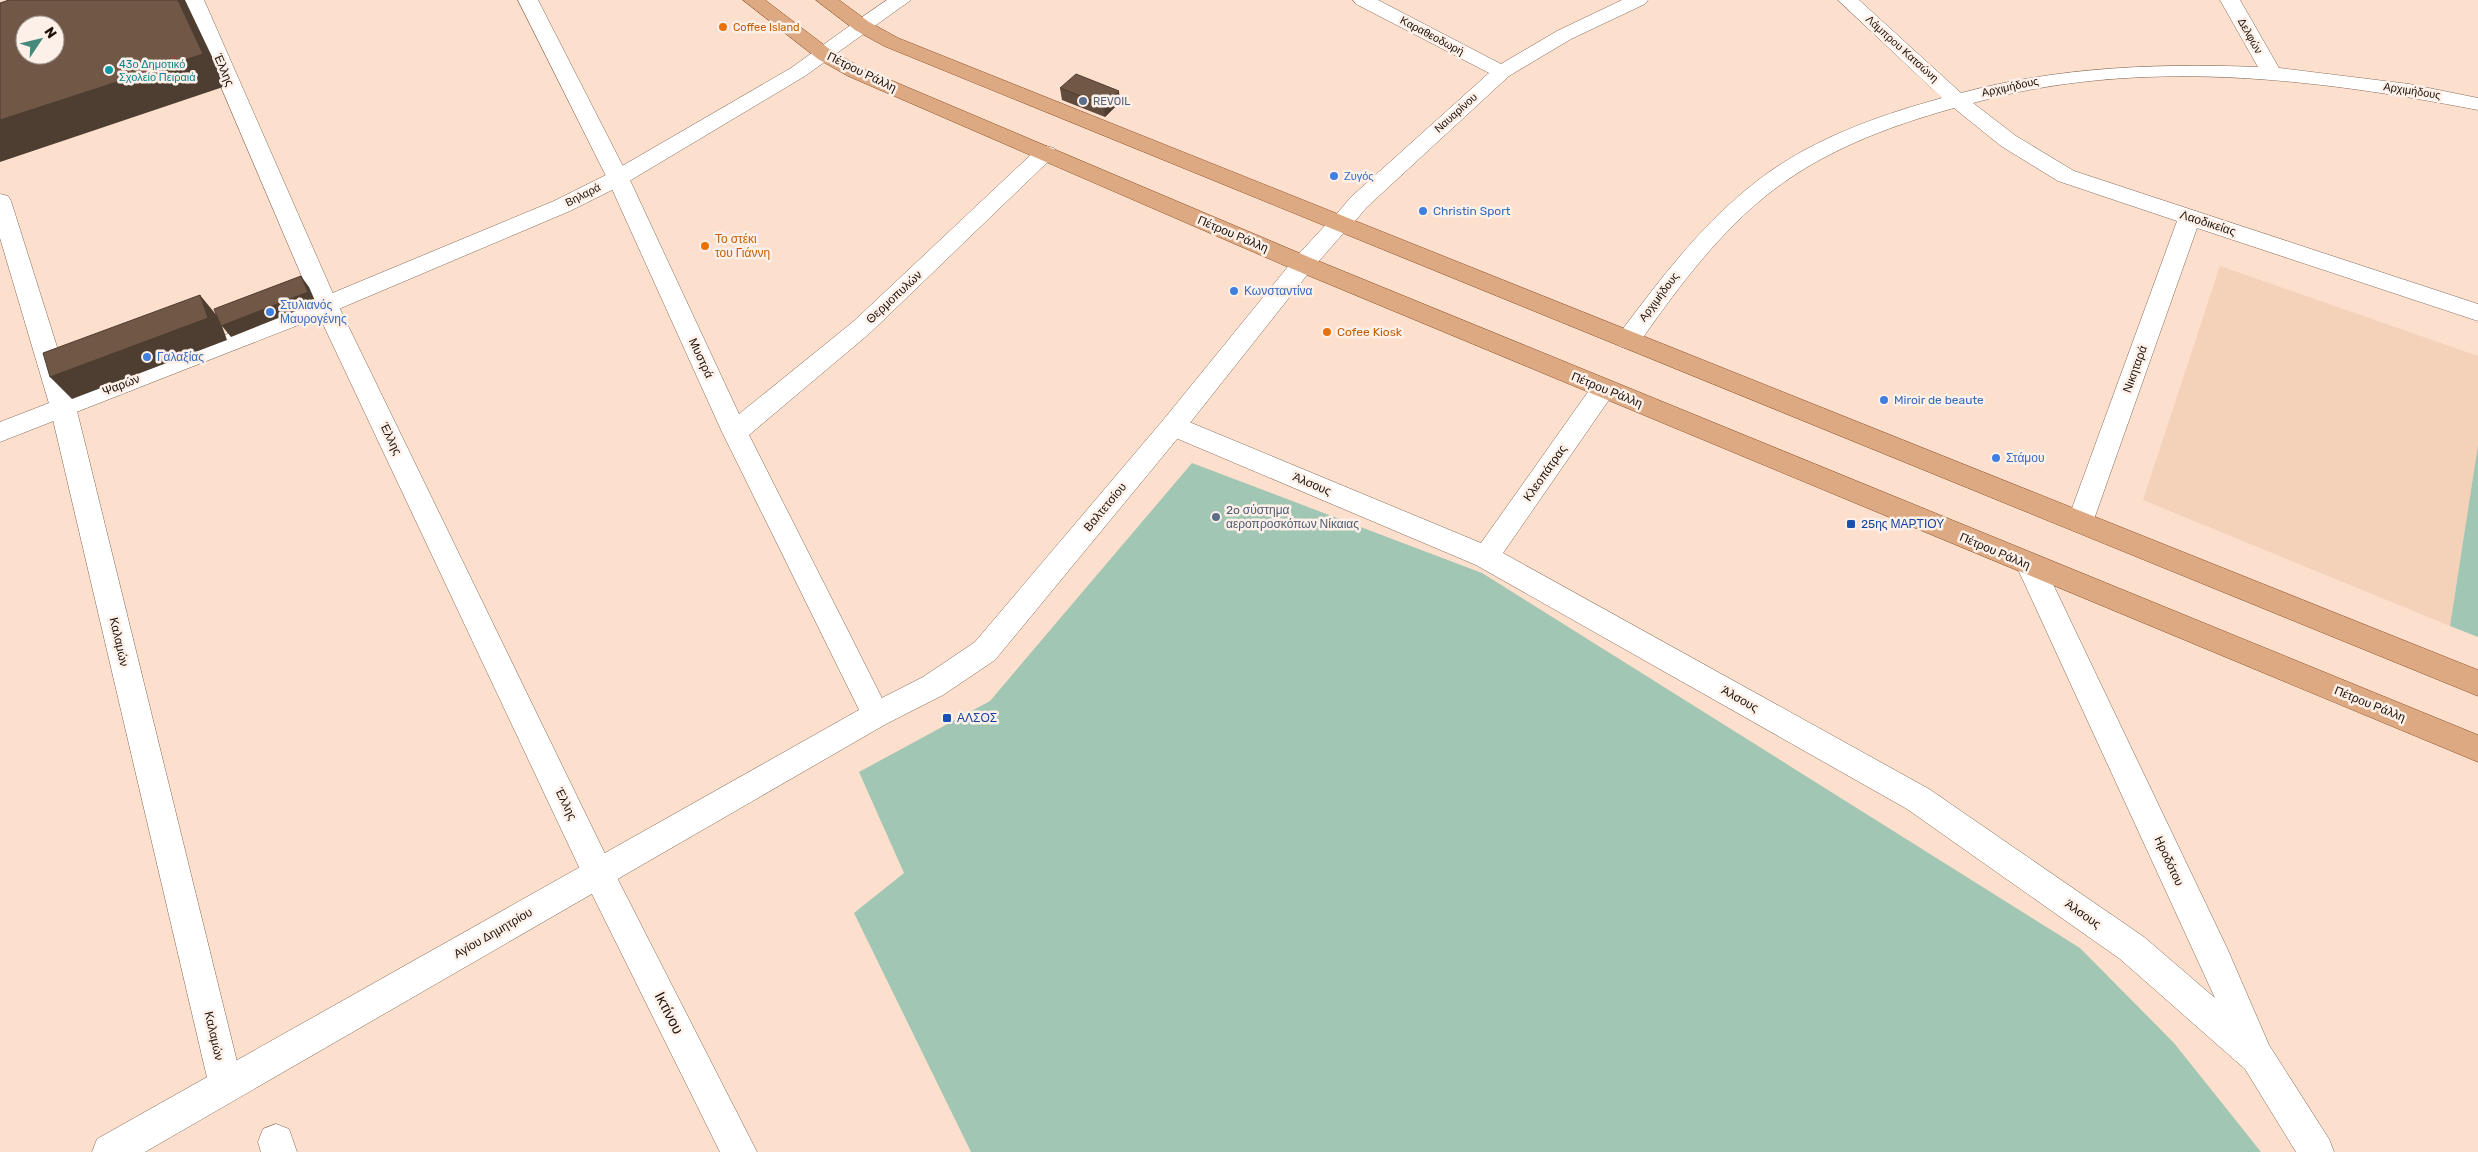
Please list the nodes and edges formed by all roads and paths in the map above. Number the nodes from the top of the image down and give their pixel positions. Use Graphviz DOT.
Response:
graph roads {
  1 [pos="194,0"];
  2 [pos="528,0"];
  3 [pos="753,0"];
  4 [pos="826,0"];
  5 [pos="901,0"];
  6 [pos="1363,0"];
  7 [pos="1638,0"];
  8 [pos="1848,0"];
  9 [pos="2230,0"];
  10 [pos="862,26"];
  11 [pos="825,55"];
  12 [pos="1502,72"];
  13 [pos="2270,72"];
  14 [pos="1956,99"];
  15 [pos="2478,104"];
  16 [pos="1046,153"];
  17 [pos="618,178"];
  18 [pos="0,201"];
  19 [pos="2190,217"];
  20 [pos="1340,223"];
  21 [pos="1303,264"];
  22 [pos="326,305"];
  23 [pos="2478,313"];
  24 [pos="1628,340"];
  25 [pos="1604,388"];
  26 [pos="63,406"];
  27 [pos="1173,426"];
  28 [pos="0,432"];
  29 [pos="735,432"];
  30 [pos="2080,522"];
  31 [pos="1486,557"];
  32 [pos="2030,566"];
  33 [pos="2478,682"];
  34 [pos="876,715"];
  35 [pos="2478,749"];
  36 [pos="598,873"];
  37 [pos="2257,1057"];
  38 [pos="226,1086"];
  39 [pos="110,1152"];
  40 [pos="739,1152"];
  41 [pos="2316,1152"];
  1 -- 22 [label="street, Έλλης"];
  2 -- 17 [label="street, Μυστρά"];
  3 -- 11 [label="main road, Πέτρου Ράλλη"];
  4 -- 10 [label="main road"];
  5 -- 10 [label="street, Βηλαρά"];
  6 -- 12 [label="street, Καραθεοδωρή"];
  7 -- 12 [label="street, Ναυαρίνου"];
  8 -- 14 [label="street, Λάμπρου Κατσώνη"];
  9 -- 13 [label="street, Δελφών"];
  10 -- 11 [label="street, Βηλαρά"];
  10 -- 20 [label="main road"];
  11 -- 16 [label="main road, Πέτρου Ράλλη"];
  11 -- 17 [label="street, Βηλαρά"];
  12 -- 20 [label="street, Ναυαρίνου"];
  13 -- 14 [label="street, Αρχιμήδους"];
  13 -- 15 [label="street, Αρχιμήδους"];
  14 -- 19 [label="street, Λαοδικείας"];
  14 -- 24 [label="street, Αρχιμήδους"];
  16 -- 21 [label="main road, Πέτρου Ράλλη"];
  16 -- 29 [label="street, Θερμοπυλών"];
  17 -- 22 [label="street, Βηλαρά"];
  17 -- 29 [label="street, Μυστρά"];
  18 -- 26 [label="street, Καλαμών"];
  19 -- 23 [label="street, Λαοδικείας"];
  19 -- 30 [label="street, Νικηταρά"];
  20 -- 21 [label="street, Ναυαρίνου"];
  20 -- 24 [label="main road"];
  21 -- 25 [label="main road, Πέτρου Ράλλη"];
  21 -- 27 [label="street, Βαλτετσίου"];
  22 -- 26 [label="street, Ψαρών"];
  22 -- 36 [label="street, Έλλης"];
  24 -- 30 [label="main road"];
  25 -- 31 [label="street, Κλεοπάτρας"];
  25 -- 32 [label="main road, Πέτρου Ράλλη"];
  26 -- 28 [label="street, Ψαρών"];
  26 -- 38 [label="street, Καλαμών"];
  27 -- 31 [label="street, Άλσους"];
  27 -- 34 [label="street, Βαλτετσίου"];
  29 -- 34 [label="street, Μυστρά"];
  30 -- 33 [label="main road"];
  31 -- 37 [label="street, Άλσους"];
  32 -- 35 [label="main road, Πέτρου Ράλλη"];
  32 -- 37 [label="street, Ηροδότου"];
  34 -- 36 [label="street, Αγίου Δημητρίου"];
  36 -- 38 [label="street, Αγίου Δημητρίου"];
  36 -- 40 [label="street, Ικτίνου"];
  37 -- 41 [label="street, Ηροδότου"];
  38 -- 39 [label="street, Αγίου Δημητρίου"];
}
